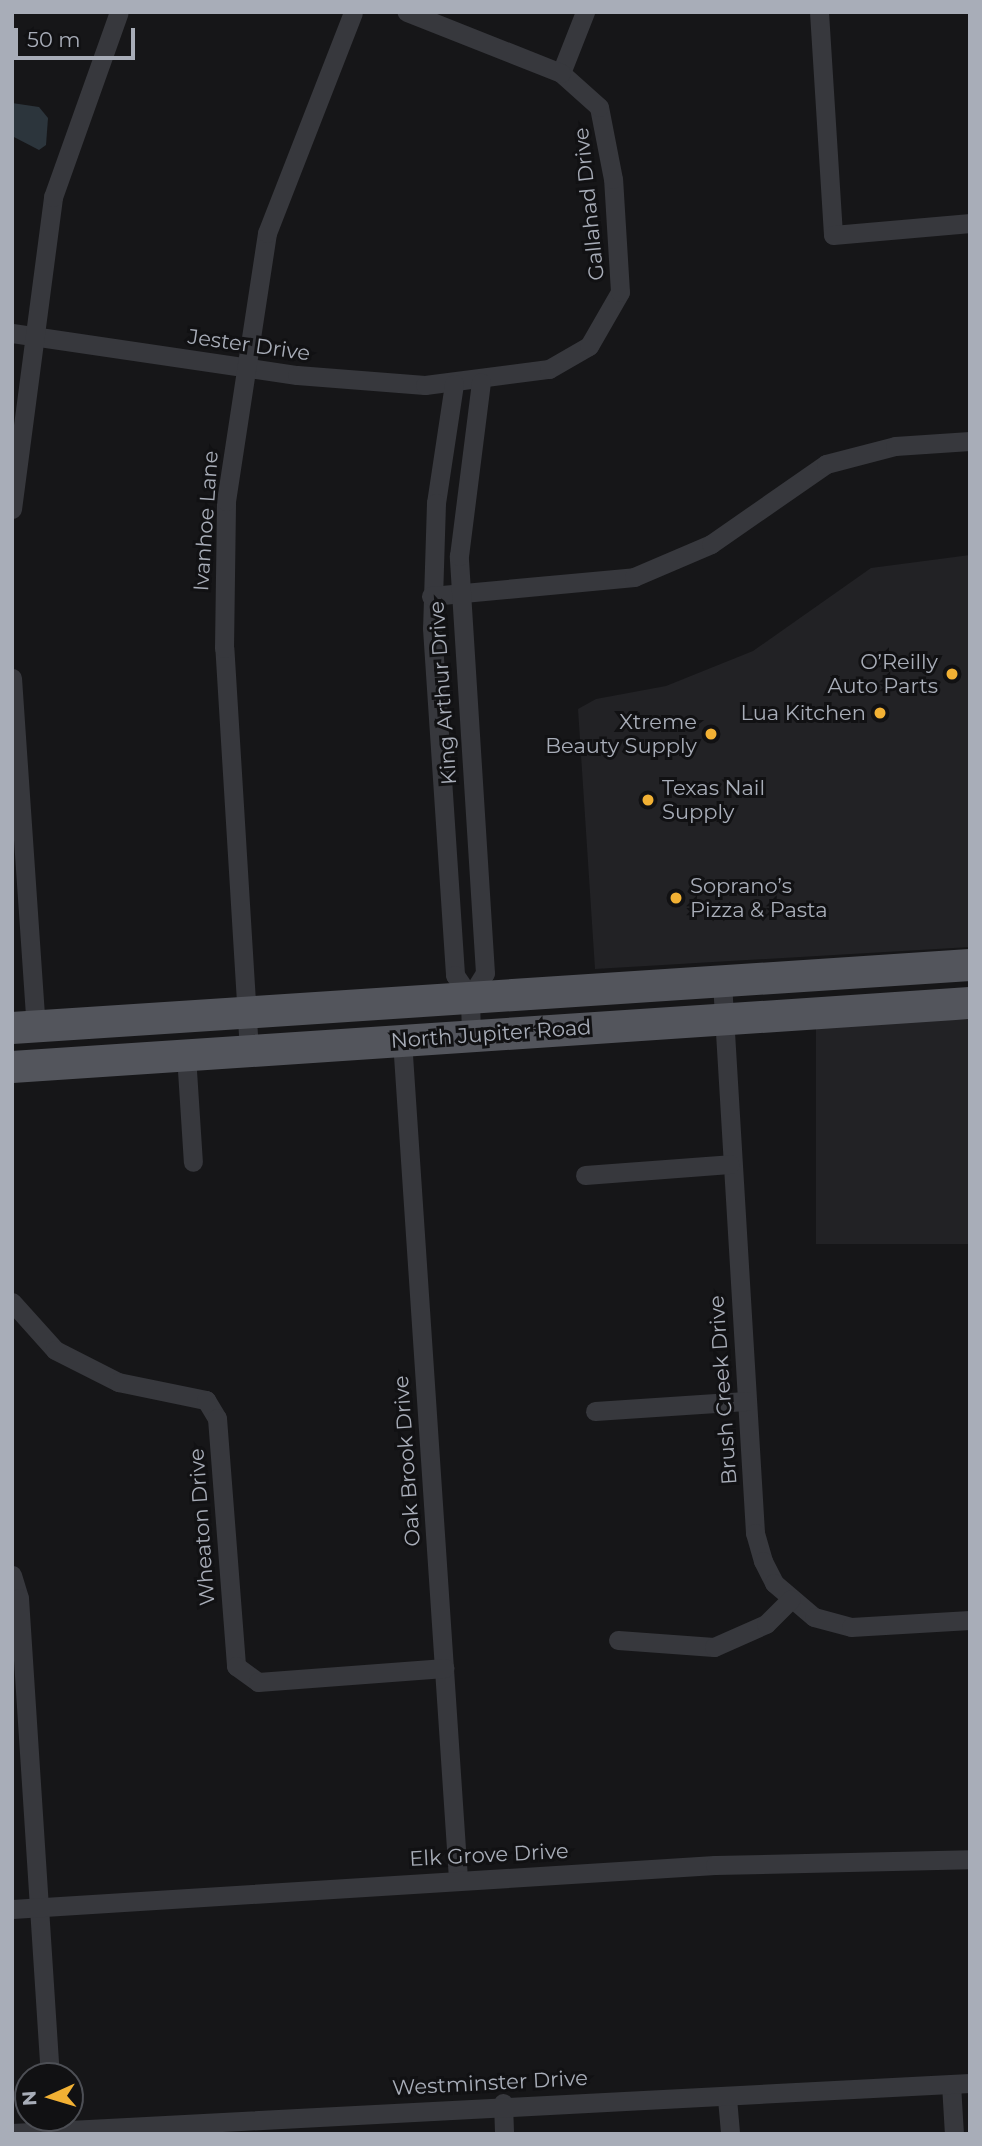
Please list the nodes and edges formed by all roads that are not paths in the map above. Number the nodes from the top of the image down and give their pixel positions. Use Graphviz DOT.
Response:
graph roads {
  1 [pos="119,12"];
  2 [pos="353,12"];
  3 [pos="407,12"];
  4 [pos="585,12"];
  5 [pos="819,12"];
  6 [pos="561,74"];
  7 [pos="970,223"];
  8 [pos="12,333"];
  9 [pos="33,337"];
  10 [pos="245,367"];
  11 [pos="481,382"];
  12 [pos="454,384"];
  13 [pos="970,441"];
  14 [pos="12,509"];
  15 [pos="460,594"];
  16 [pos="431,596"];
  17 [pos="12,678"];
  18 [pos="970,965"];
  19 [pos="722,982"];
  20 [pos="470,998"];
  21 [pos="970,1003"];
  22 [pos="247,1013"];
  23 [pos="722,1018"];
  24 [pos="24,1027"];
  25 [pos="471,1037"];
  26 [pos="402,1040"];
  27 [pos="249,1051"];
  28 [pos="186,1055"];
  29 [pos="12,1066"];
  30 [pos="192,1162"];
  31 [pos="730,1164"];
  32 [pos="585,1175"];
  33 [pos="12,1302"];
  34 [pos="746,1401"];
  35 [pos="596,1411"];
  36 [pos="12,1575"];
  37 [pos="791,1599"];
  38 [pos="970,1620"];
  39 [pos="618,1640"];
  40 [pos="444,1668"];
  41 [pos="970,1859"];
  42 [pos="458,1879"];
  43 [pos="39,1907"];
  44 [pos="12,1909"];
  45 [pos="49,2062"];
  46 [pos="961,2084"];
  47 [pos="727,2098"];
  48 [pos="503,2103"];
  49 [pos="279,2126"];
  50 [pos="84,2127"];
  51 [pos="504,2134"];
  52 [pos="730,2134"];
  53 [pos="954,2134"];
  1 -- 9 [label="street"];
  2 -- 10 [label="street, Ivanhoe Lane"];
  3 -- 6 [label="street, Gallahad Drive"];
  4 -- 6 [label="street"];
  5 -- 7 [label="street"];
  6 -- 11 [label="street, Gallahad Drive"];
  8 -- 9 [label="street, Jester Drive"];
  9 -- 10 [label="street, Jester Drive"];
  9 -- 14 [label="street"];
  10 -- 12 [label="street, Jester Drive"];
  10 -- 22 [label="street, Ivanhoe Lane"];
  11 -- 12 [label="street, Jester Drive"];
  11 -- 15 [label="street, King Arthur Drive"];
  12 -- 16 [label="street, King Arthur Drive"];
  13 -- 15 [label="street"];
  15 -- 16 [label="street"];
  15 -- 20 [label="street, King Arthur Drive"];
  16 -- 20 [label="street, King Arthur Drive"];
  17 -- 24 [label="street"];
  18 -- 19 [label="main road, North Jupiter Road"];
  19 -- 20 [label="main road, North Jupiter Road"];
  19 -- 23 [label="street, Brush Creek Drive"];
  20 -- 22 [label="main road, North Jupiter Road"];
  20 -- 25 [label="street, King Arthur Drive"];
  21 -- 23 [label="main road, North Jupiter Road"];
  22 -- 24 [label="main road, North Jupiter Road"];
  22 -- 27 [label="street, Ivanhoe Lane"];
  23 -- 25 [label="main road, North Jupiter Road"];
  23 -- 31 [label="street, Brush Creek Drive"];
  25 -- 26 [label="main road, North Jupiter Road"];
  26 -- 27 [label="main road, North Jupiter Road"];
  26 -- 40 [label="street, Oak Brook Drive"];
  27 -- 28 [label="main road, North Jupiter Road"];
  28 -- 29 [label="main road, North Jupiter Road"];
  28 -- 30 [label="street"];
  31 -- 32 [label="street"];
  31 -- 34 [label="street, Brush Creek Drive"];
  33 -- 40 [label="street, Wheaton Drive"];
  34 -- 35 [label="street"];
  34 -- 37 [label="street, Brush Creek Drive"];
  36 -- 43 [label="street"];
  37 -- 38 [label="street, Brush Creek Drive"];
  37 -- 39 [label="street"];
  40 -- 42 [label="street, Oak Brook Drive"];
  41 -- 42 [label="street, Elk Grove Drive"];
  42 -- 43 [label="street, Elk Grove Drive"];
  43 -- 44 [label="street, Elk Grove Drive"];
  43 -- 45 [label="street"];
  46 -- 47 [label="street, Westminster Drive"];
  46 -- 53 [label="street"];
  47 -- 48 [label="street, Westminster Drive"];
  47 -- 52 [label="street"];
  48 -- 49 [label="street, Westminster Drive"];
  48 -- 51 [label="street"];
  49 -- 50 [label="street, Westminster Drive"];
}
